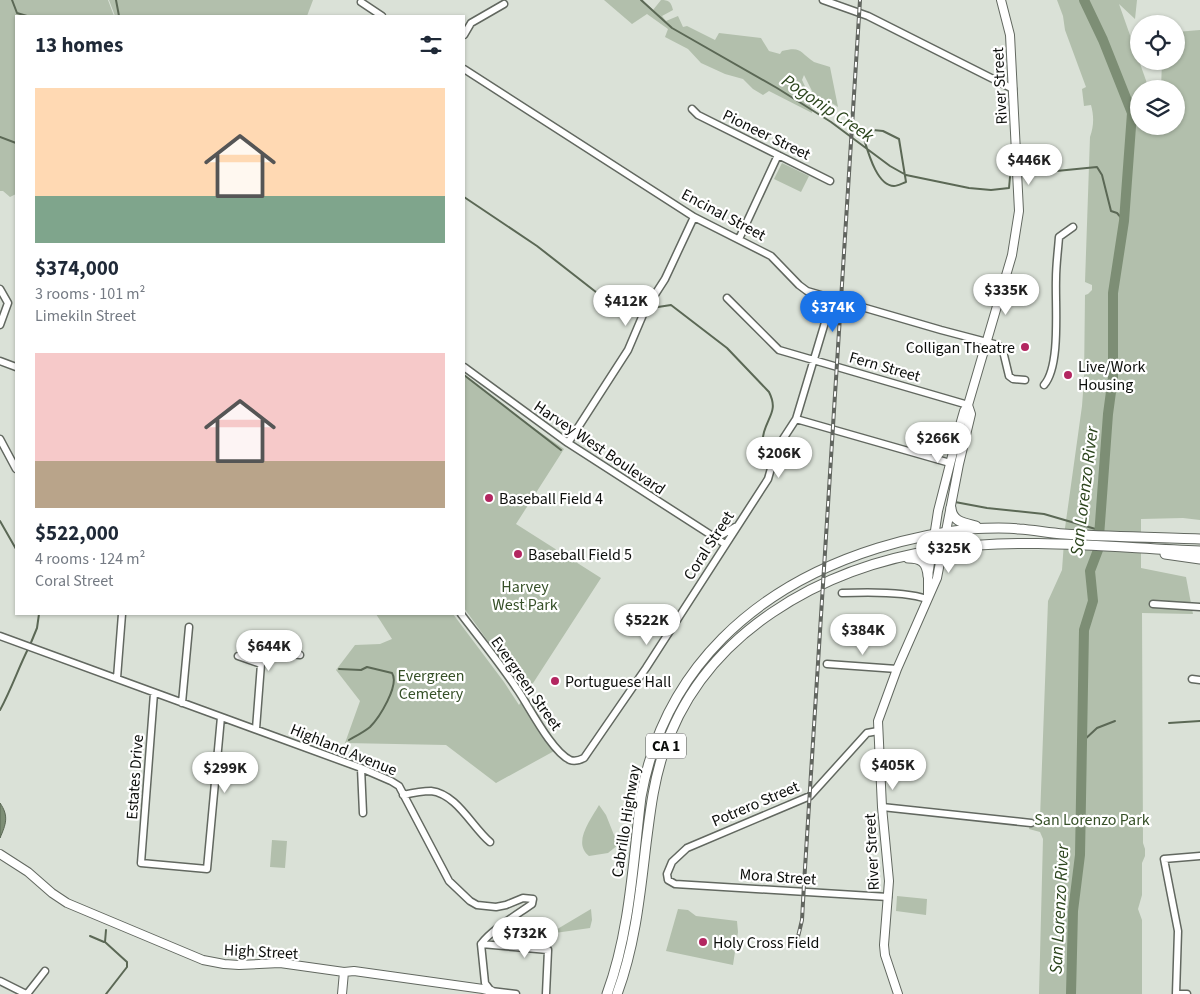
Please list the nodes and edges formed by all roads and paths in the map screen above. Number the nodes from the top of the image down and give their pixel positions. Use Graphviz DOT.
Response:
graph roads {
  1 [pos="823,0"];
  2 [pos="1001,0"];
  3 [pos="361,2"];
  4 [pos="504,4"];
  5 [pos="380,15"];
  6 [pos="465,33"];
  7 [pos="465,70"];
  8 [pos="1014,89"];
  9 [pos="692,108"];
  10 [pos="778,155"];
  11 [pos="830,180"];
  12 [pos="694,216"];
  13 [pos="1073,227"];
  14 [pos="739,238"];
  15 [pos="0,289"];
  16 [pos="727,298"];
  17 [pos="832,299"];
  18 [pos="0,325"];
  19 [pos="986,342"];
  20 [pos="813,360"];
  21 [pos="0,361"];
  22 [pos="15,367"];
  23 [pos="465,368"];
  24 [pos="1025,380"];
  25 [pos="1044,385"];
  26 [pos="968,405"];
  27 [pos="796,419"];
  28 [pos="0,439"];
  29 [pos="568,443"];
  30 [pos="950,463"];
  31 [pos="15,467"];
  32 [pos="951,508"];
  33 [pos="737,526"];
  34 [pos="989,528"];
  35 [pos="947,532"];
  36 [pos="706,533"];
  37 [pos="934,534"];
  38 [pos="1200,538"];
  39 [pos="725,544"];
  40 [pos="1125,548"];
  41 [pos="943,549"];
  42 [pos="932,551"];
  43 [pos="1200,551"];
  44 [pos="897,558"];
  45 [pos="1200,559"];
  46 [pos="928,576"];
  47 [pos="842,592"];
  48 [pos="928,598"];
  49 [pos="1153,604"];
  50 [pos="1200,607"];
  51 [pos="122,615"];
  52 [pos="462,615"];
  53 [pos="188,627"];
  54 [pos="0,636"];
  55 [pos="300,655"];
  56 [pos="238,656"];
  57 [pos="262,664"];
  58 [pos="827,664"];
  59 [pos="897,670"];
  60 [pos="117,678"];
  61 [pos="1192,679"];
  62 [pos="1200,680"];
  63 [pos="154,692"];
  64 [pos="182,703"];
  65 [pos="221,717"];
  66 [pos="256,729"];
  67 [pos="878,730"];
  68 [pos="576,761"];
  69 [pos="361,768"];
  70 [pos="403,795"];
  71 [pos="882,806"];
  72 [pos="363,813"];
  73 [pos="1031,823"];
  74 [pos="490,842"];
  75 [pos="0,854"];
  76 [pos="1200,856"];
  77 [pos="668,880"];
  78 [pos="888,897"];
  79 [pos="481,944"];
  80 [pos="45,971"];
  81 [pos="344,972"];
  82 [pos="0,981"];
  83 [pos="492,992"];
  84 [pos="27,994"];
  85 [pos="342,994"];
  86 [pos="516,994"];
  87 [pos="546,994"];
  88 [pos="607,994"];
  89 [pos="618,994"];
  90 [pos="898,994"];
  91 [pos="1187,994"];
  1 -- 8 [label="street"];
  2 -- 8 [label="main road, River Street"];
  3 -- 5 [label="street"];
  4 -- 6 [label="street"];
  7 -- 12 [label="street, Encinal Street"];
  8 -- 19 [label="main road, River Street"];
  9 -- 10 [label="street, Pioneer Street"];
  10 -- 11 [label="street, Pioneer Street"];
  10 -- 14 [label="street"];
  12 -- 14 [label="street, Encinal Street"];
  12 -- 29 [label="street"];
  13 -- 25 [label="street"];
  14 -- 17 [label="street, Encinal Street"];
  15 -- 18 [label="street"];
  16 -- 20 [label="street, Fern Street"];
  17 -- 19 [label="street, Encinal Street"];
  17 -- 20 [label="street, Coral Street"];
  19 -- 24 [label="street"];
  19 -- 26 [label="main road, River Street"];
  20 -- 26 [label="street, Fern Street"];
  20 -- 27 [label="street, Coral Street"];
  21 -- 22 [label="street"];
  23 -- 29 [label="street, Harvey West Boulevard"];
  26 -- 30 [label="main road, River Street"];
  26 -- 32 [label="main road, River Street"];
  27 -- 30 [label="street"];
  27 -- 33 [label="street, Coral Street"];
  28 -- 31 [label="street"];
  29 -- 36 [label="street, Harvey West Boulevard"];
  30 -- 37 [label="main road, River Street"];
  32 -- 34 [label="highway"];
  32 -- 35 [label="main road, River Street"];
  33 -- 36 [label="street"];
  33 -- 39 [label="street, Coral Street"];
  34 -- 35 [label="highway, Cabrillo Highway / CA 1"];
  34 -- 38 [label="highway, Cabrillo Highway / CA 1"];
  35 -- 37 [label="highway, Cabrillo Highway / CA 1"];
  35 -- 41 [label="main road, River Street"];
  36 -- 39 [label="street, Harvey West Boulevard"];
  37 -- 42 [label="main road, River Street"];
  37 -- 88 [label="highway, Cabrillo Highway / CA 1"];
  39 -- 68 [label="street, Coral Street"];
  40 -- 41 [label="highway, Cabrillo Highway / CA 1"];
  40 -- 43 [label="highway, Cabrillo Highway / CA 1"];
  40 -- 45 [label="highway"];
  41 -- 42 [label="highway, Cabrillo Highway / CA 1"];
  41 -- 48 [label="main road, River Street"];
  42 -- 44 [label="highway, Cabrillo Highway / CA 1"];
  42 -- 46 [label="main road, River Street"];
  44 -- 46 [label="highway"];
  44 -- 89 [label="highway, Cabrillo Highway / CA 1"];
  46 -- 48 [label="main road, River Street"];
  47 -- 48 [label="street"];
  48 -- 59 [label="main road, River Street"];
  49 -- 50 [label="street"];
  51 -- 60 [label="street"];
  52 -- 68 [label="street, Evergreen Street"];
  53 -- 64 [label="street"];
  54 -- 60 [label="street, Highland Avenue"];
  55 -- 57 [label="street"];
  56 -- 57 [label="street"];
  57 -- 66 [label="street"];
  58 -- 59 [label="street"];
  59 -- 67 [label="main road, River Street"];
  60 -- 63 [label="street, Highland Avenue"];
  61 -- 62 [label="street"];
  63 -- 64 [label="street, Highland Avenue"];
  63 -- 65 [label="street, Estates Drive"];
  64 -- 65 [label="street, Highland Avenue"];
  65 -- 66 [label="street, Highland Avenue"];
  66 -- 69 [label="street, Highland Avenue"];
  67 -- 71 [label="main road, River Street"];
  67 -- 77 [label="street, Potrero Street"];
  69 -- 70 [label="street, Highland Avenue"];
  69 -- 72 [label="street"];
  70 -- 74 [label="street"];
  70 -- 79 [label="street, Highland Avenue"];
  71 -- 73 [label="street"];
  71 -- 78 [label="main road, River Street"];
  75 -- 81 [label="main road, High Street"];
  76 -- 91 [label="street"];
  77 -- 78 [label="street, Mora Street"];
  78 -- 90 [label="main road, River Street"];
  79 -- 83 [label="street"];
  79 -- 87 [label="street"];
  80 -- 84 [label="street"];
  81 -- 83 [label="main road, High Street"];
  81 -- 85 [label="main road"];
  82 -- 84 [label="street"];
  83 -- 86 [label="street, High Street"];
}
